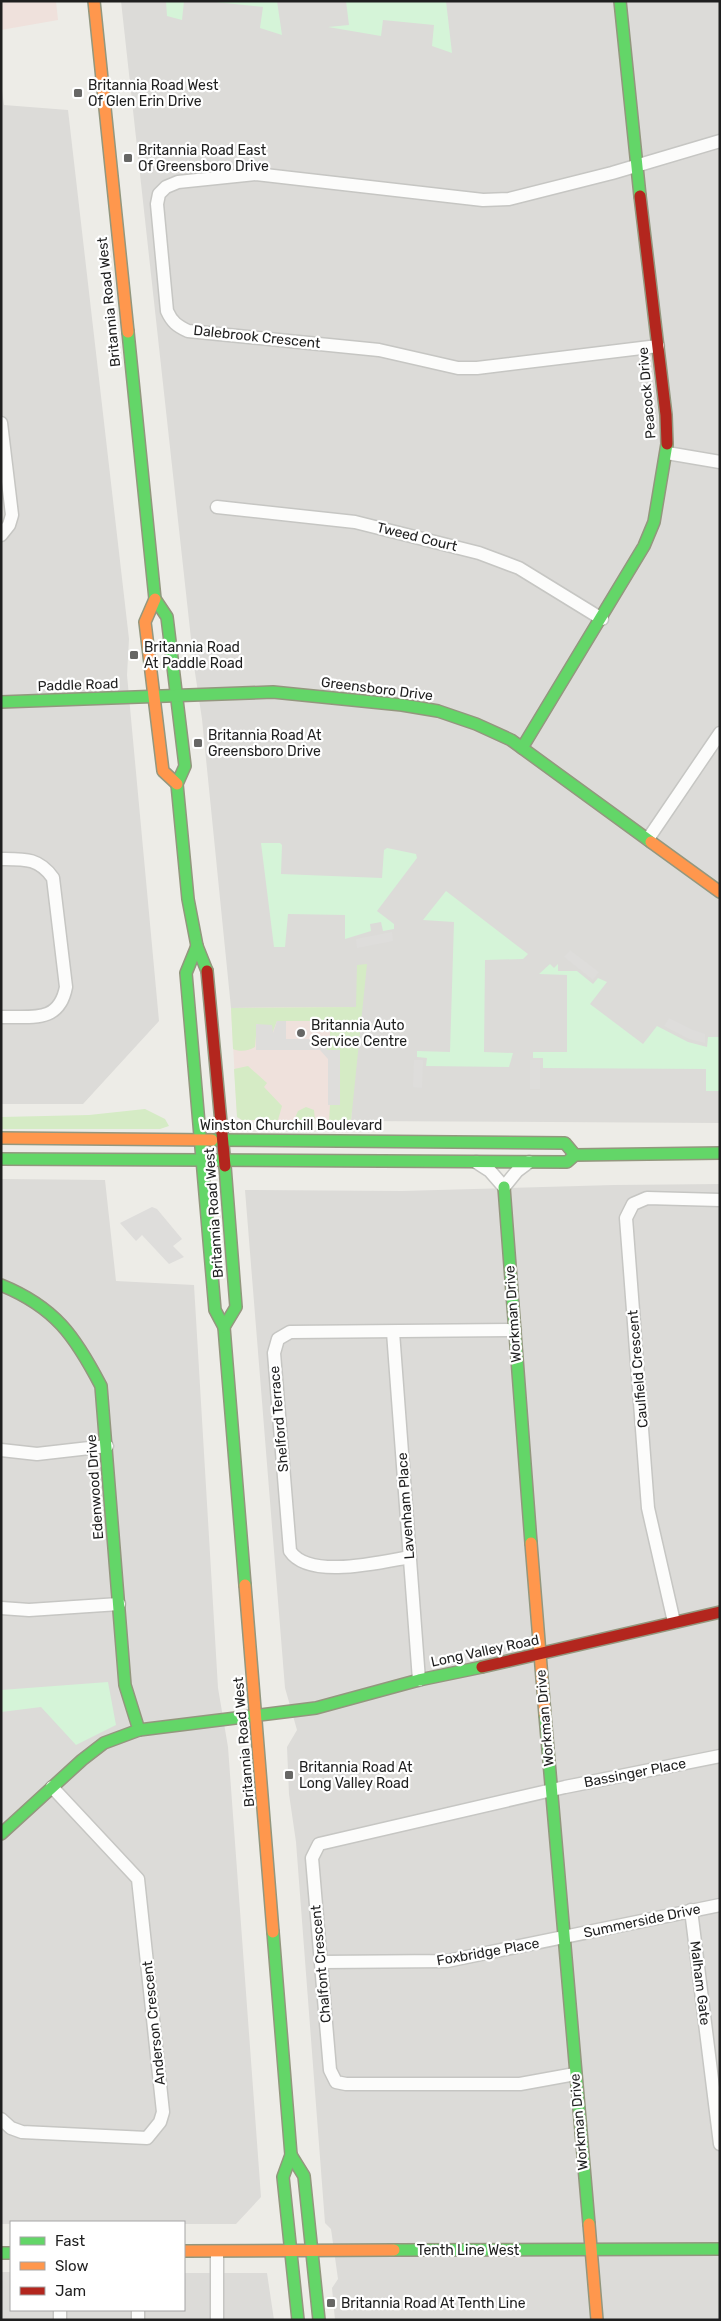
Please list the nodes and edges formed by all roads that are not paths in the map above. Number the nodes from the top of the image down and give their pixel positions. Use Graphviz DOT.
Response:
graph roads {
  1 [pos="94,1"];
  2 [pos="620,1"];
  3 [pos="720,141"];
  4 [pos="636,166"];
  5 [pos="658,346"];
  6 [pos="1,423"];
  7 [pos="667,453"];
  8 [pos="720,462"];
  9 [pos="217,507"];
  10 [pos="1,535"];
  11 [pos="155,599"];
  12 [pos="602,620"];
  13 [pos="177,696"];
  14 [pos="155,697"];
  15 [pos="1,702"];
  16 [pos="720,733"];
  17 [pos="522,748"];
  18 [pos="177,784"];
  19 [pos="648,839"];
  20 [pos="1,859"];
  21 [pos="720,892"];
  22 [pos="197,946"];
  23 [pos="1,1017"];
  24 [pos="1,1138"];
  25 [pos="202,1139"];
  26 [pos="224,1139"];
  27 [pos="720,1153"];
  28 [pos="575,1155"];
  29 [pos="1,1158"];
  30 [pos="203,1159"];
  31 [pos="225,1159"];
  32 [pos="476,1162"];
  33 [pos="529,1162"];
  34 [pos="504,1187"];
  35 [pos="720,1200"];
  36 [pos="1,1286"];
  37 [pos="224,1327"];
  38 [pos="514,1330"];
  39 [pos="393,1332"];
  40 [pos="107,1446"];
  41 [pos="1,1450"];
  42 [pos="410,1557"];
  43 [pos="118,1604"];
  44 [pos="1,1608"];
  45 [pos="720,1612"];
  46 [pos="674,1622"];
  47 [pos="540,1655"];
  48 [pos="419,1680"];
  49 [pos="257,1716"];
  50 [pos="138,1730"];
  51 [pos="720,1756"];
  52 [pos="52,1787"];
  53 [pos="551,1791"];
  54 [pos="1,1834"];
  55 [pos="720,1905"];
  56 [pos="691,1910"];
  57 [pos="564,1938"];
  58 [pos="322,1962"];
  59 [pos="575,2074"];
  60 [pos="1,2119"];
  61 [pos="720,2144"];
  62 [pos="291,2155"];
  63 [pos="590,2249"];
  64 [pos="720,2249"];
  65 [pos="185,2251"];
  66 [pos="312,2251"];
  67 [pos="217,2252"];
  68 [pos="290,2252"];
  69 [pos="217,2320"];
  70 [pos="298,2320"];
  71 [pos="319,2320"];
  72 [pos="597,2320"];
  1 -- 11 [label="street, Britannia Road West"];
  2 -- 4 [label="street, Peacock Drive"];
  3 -- 4 [label="street, Dalebrook Crescent"];
  4 -- 5 [label="street, Peacock Drive"];
  4 -- 5 [label="street, Dalebrook Crescent"];
  5 -- 7 [label="street, Peacock Drive"];
  6 -- 10 [label="street"];
  7 -- 8 [label="street"];
  7 -- 12 [label="street, Peacock Drive"];
  9 -- 12 [label="street, Tweed Court"];
  11 -- 13 [label="street, Britannia Road West"];
  11 -- 14 [label="street, Britannia Road West"];
  12 -- 17 [label="street, Peacock Drive"];
  13 -- 14 [label="street, Greensboro Drive"];
  13 -- 17 [label="street, Greensboro Drive"];
  13 -- 18 [label="street, Britannia Road West"];
  14 -- 15 [label="street, Paddle Road"];
  14 -- 18 [label="street, Britannia Road West"];
  16 -- 19 [label="street"];
  17 -- 19 [label="street, Greensboro Drive"];
  18 -- 22 [label="street, Britannia Road West"];
  19 -- 21 [label="street, Greensboro Drive"];
  20 -- 23 [label="street"];
  22 -- 25 [label="street, Britannia Road West"];
  22 -- 26 [label="street, Britannia Road West"];
  24 -- 25 [label="street, Winston Churchill Boulevard"];
  25 -- 26 [label="street, Winston Churchill Boulevard"];
  25 -- 30 [label="street, Britannia Road West"];
  26 -- 28 [label="street, Winston Churchill Boulevard"];
  26 -- 31 [label="street, Britannia Road West"];
  27 -- 28 [label="street"];
  28 -- 33 [label="street"];
  29 -- 30 [label="street"];
  30 -- 31 [label="street"];
  30 -- 37 [label="street, Britannia Road West"];
  31 -- 32 [label="street"];
  31 -- 37 [label="street, Britannia Road West"];
  32 -- 33 [label="street"];
  32 -- 34 [label="street"];
  33 -- 34 [label="street"];
  34 -- 38 [label="street, Workman Drive"];
  35 -- 46 [label="street, Caulfield Crescent"];
  36 -- 40 [label="street, Edenwood Drive"];
  37 -- 49 [label="street, Britannia Road West"];
  38 -- 39 [label="street, Shelford Terrace"];
  38 -- 47 [label="street, Workman Drive"];
  39 -- 42 [label="street, Lavenham Place"];
  39 -- 42 [label="street, Shelford Terrace"];
  40 -- 41 [label="street"];
  40 -- 43 [label="street, Edenwood Drive"];
  42 -- 48 [label="street, Lavenham Place"];
  43 -- 44 [label="street"];
  43 -- 50 [label="street, Edenwood Drive"];
  45 -- 46 [label="street, Long Valley Road"];
  46 -- 47 [label="street, Long Valley Road"];
  47 -- 48 [label="street, Long Valley Road"];
  47 -- 53 [label="street, Workman Drive"];
  48 -- 49 [label="street, Long Valley Road"];
  49 -- 50 [label="street, Long Valley Road"];
  49 -- 62 [label="street, Britannia Road West"];
  50 -- 52 [label="street, Long Valley Road"];
  51 -- 53 [label="street, Bassinger Place"];
  52 -- 54 [label="street, Long Valley Road"];
  52 -- 60 [label="street, Anderson Crescent"];
  53 -- 57 [label="street, Workman Drive"];
  53 -- 58 [label="street, Chalfont Crescent"];
  55 -- 56 [label="street, Summerside Drive"];
  56 -- 57 [label="street, Summerside Drive"];
  56 -- 61 [label="street, Malham Gate"];
  57 -- 58 [label="street, Foxbridge Place"];
  57 -- 59 [label="street, Workman Drive"];
  58 -- 59 [label="street, Chalfont Crescent"];
  59 -- 63 [label="street, Workman Drive"];
  62 -- 66 [label="street, Britannia Road West"];
  62 -- 68 [label="street, Britannia Road West"];
  63 -- 64 [label="street, Tenth Line West"];
  63 -- 66 [label="street, Tenth Line West"];
  63 -- 72 [label="street, Workman Drive"];
  65 -- 67 [label="street, Tenth Line West"];
  66 -- 68 [label="street, Tenth Line West"];
  66 -- 71 [label="street, Britannia Road West"];
  67 -- 68 [label="street, Tenth Line West"];
  67 -- 69 [label="street"];
  68 -- 70 [label="street, Britannia Road West"];
}
